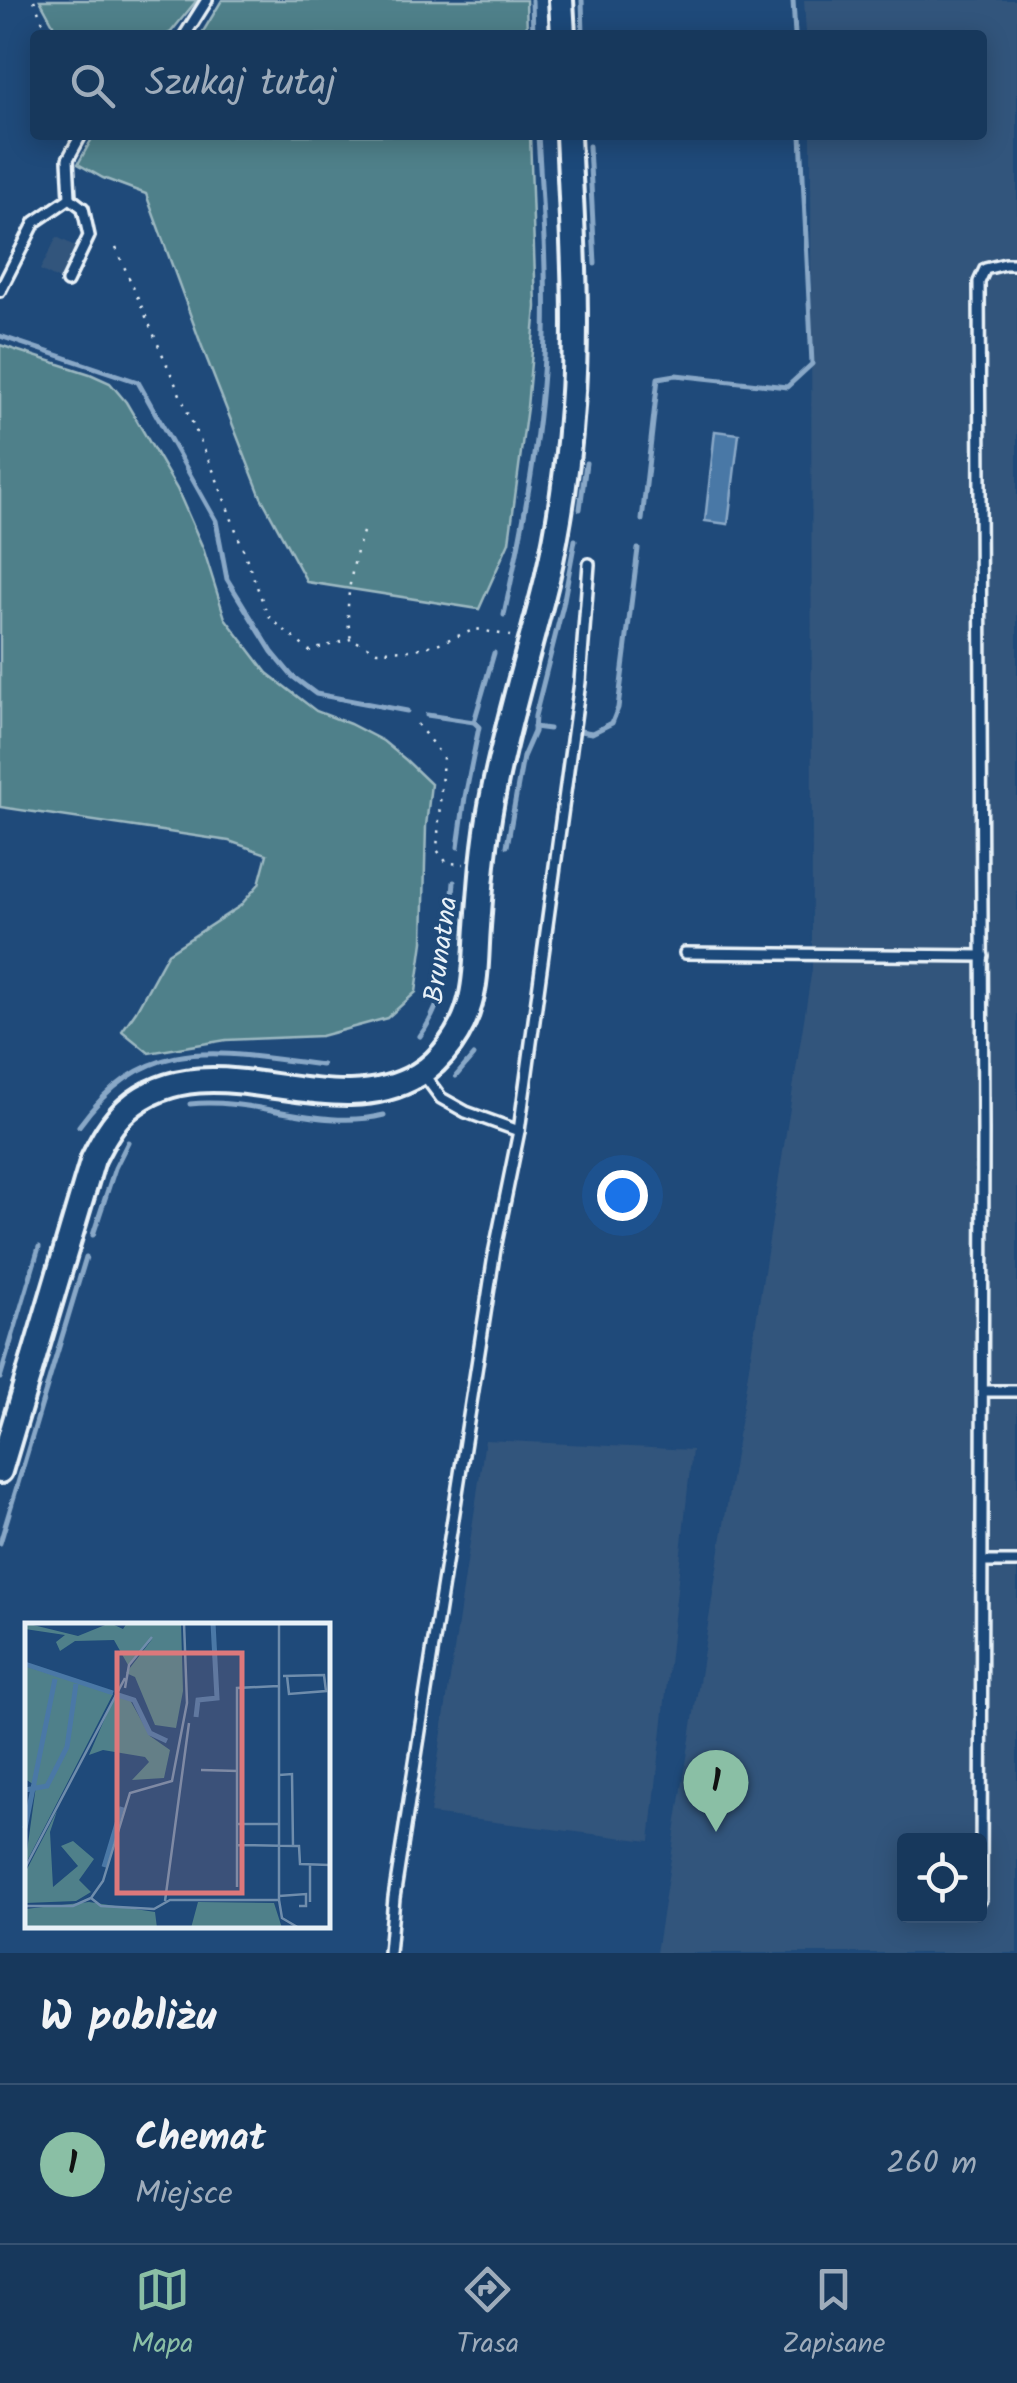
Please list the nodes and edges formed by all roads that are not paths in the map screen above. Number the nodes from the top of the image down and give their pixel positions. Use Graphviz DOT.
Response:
graph roads {
  1 [pos="207,0"];
  2 [pos="561,0"];
  3 [pos="188,30"];
  4 [pos="563,30"];
  5 [pos="78,140"];
  6 [pos="568,140"];
  7 [pos="70,198"];
  8 [pos="1017,264"];
  9 [pos="67,282"];
  10 [pos="0,291"];
  11 [pos="589,564"];
  12 [pos="684,953"];
  13 [pos="982,956"];
  14 [pos="422,1072"];
  15 [pos="519,1131"];
  16 [pos="984,1391"];
  17 [pos="1017,1391"];
  18 [pos="0,1472"];
  19 [pos="984,1562"];
  20 [pos="1017,1562"];
  21 [pos="982,1833"];
  22 [pos="389,1953"];
  1 -- 3 [label="lane"];
  2 -- 4 [label="street"];
  5 -- 7 [label="lane"];
  6 -- 14 [label="street, Brunatna"];
  7 -- 9 [label="lane"];
  7 -- 10 [label="lane"];
  8 -- 13 [label="lane"];
  11 -- 15 [label="lane"];
  12 -- 13 [label="lane"];
  13 -- 16 [label="lane"];
  14 -- 15 [label="lane"];
  14 -- 18 [label="street, Brunatna"];
  15 -- 22 [label="lane"];
  16 -- 17 [label="lane"];
  16 -- 19 [label="lane"];
  19 -- 20 [label="lane"];
  19 -- 21 [label="lane"];
}
